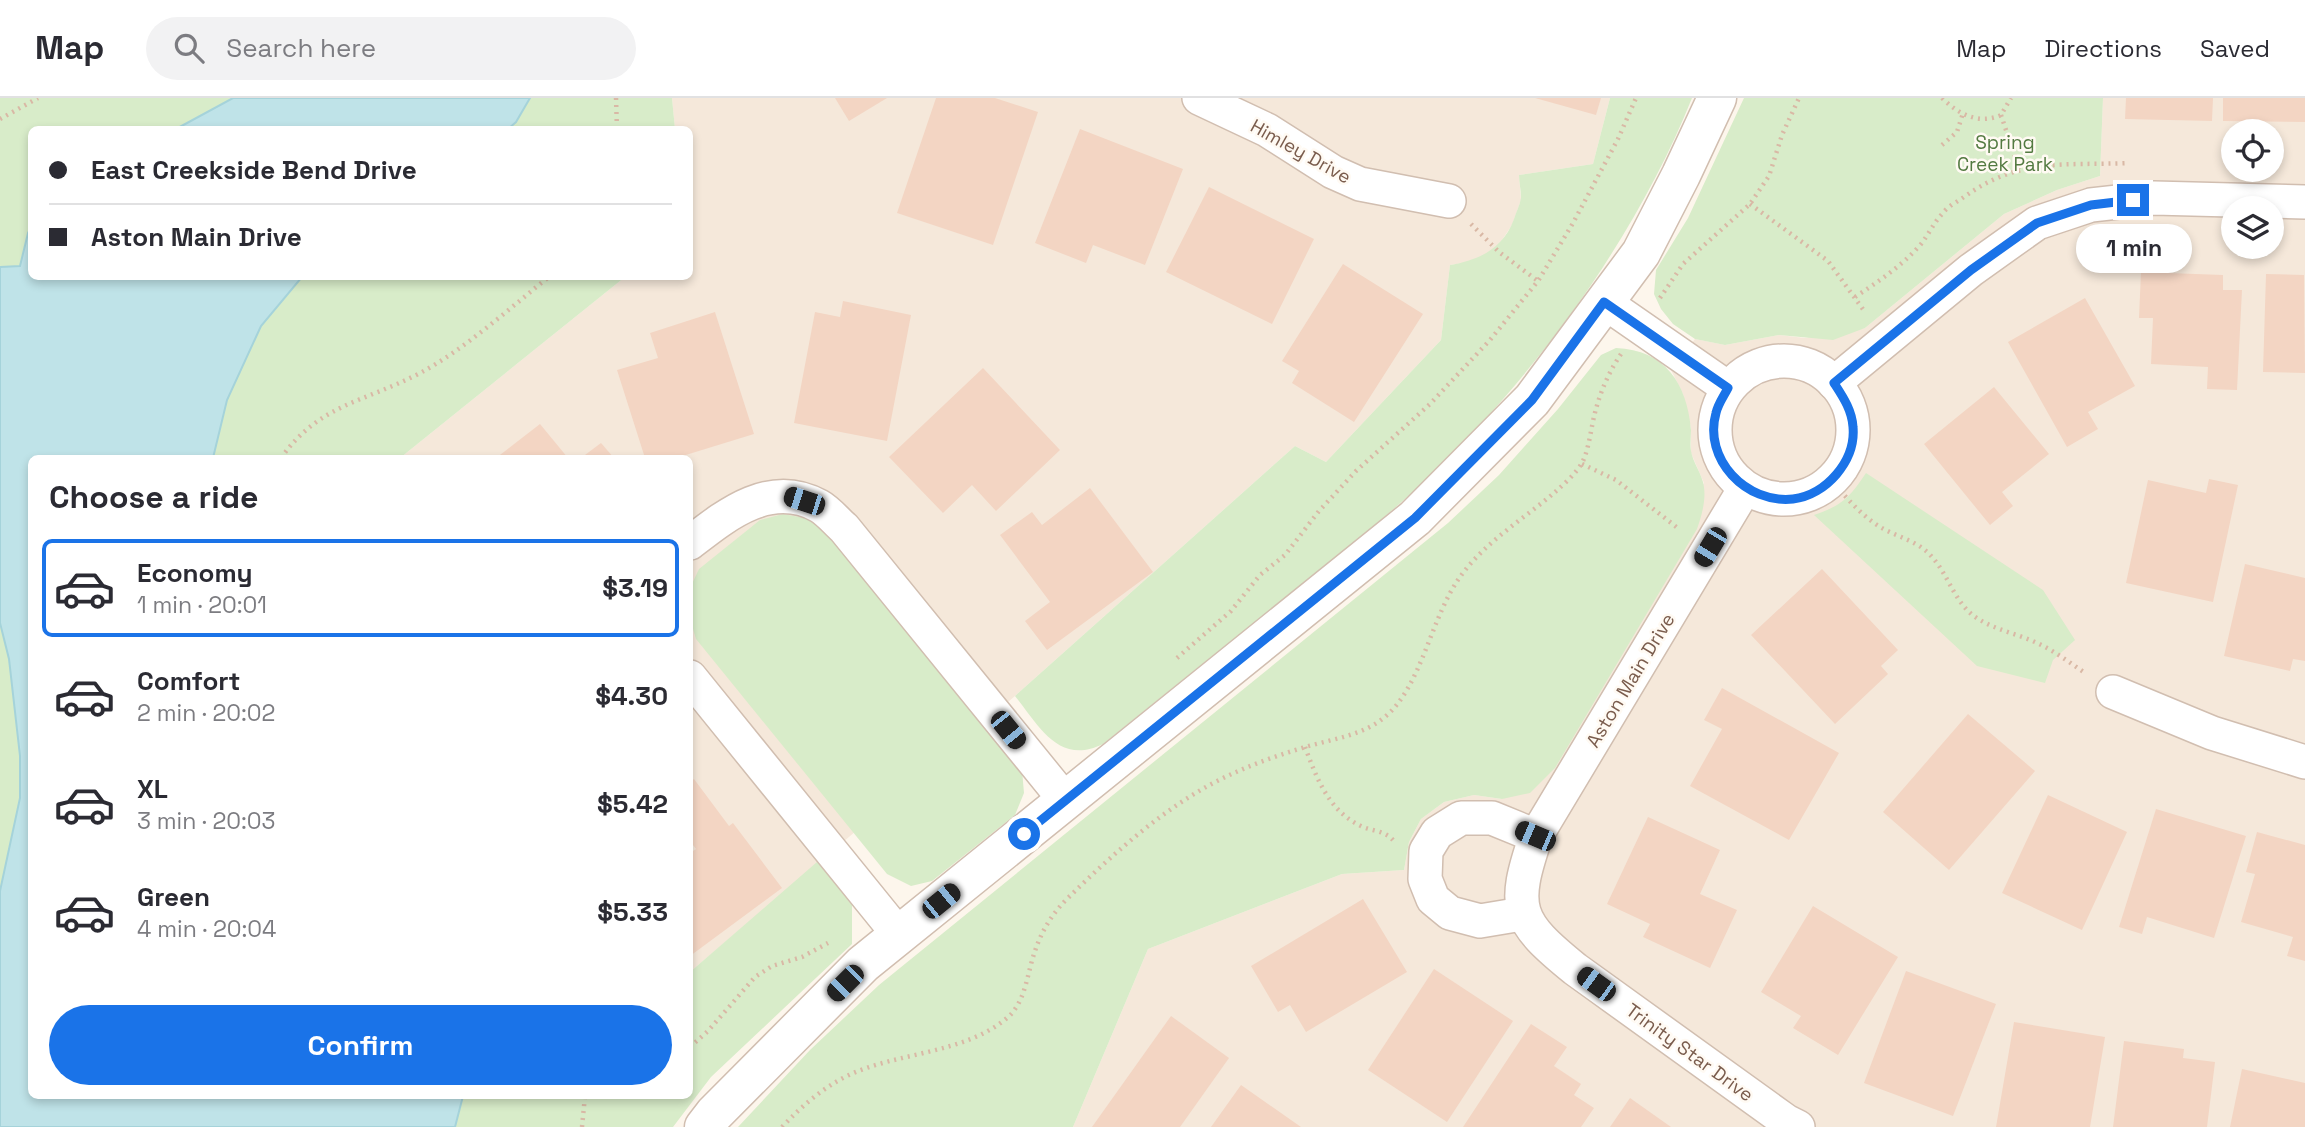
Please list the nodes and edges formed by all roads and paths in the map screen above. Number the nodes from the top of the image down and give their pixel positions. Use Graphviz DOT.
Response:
graph roads {
  1 [pos="38,98"];
  2 [pos="616,98"];
  3 [pos="1199,98"];
  4 [pos="1636,98"];
  5 [pos="1717,98"];
  6 [pos="1799,98"];
  7 [pos="1942,98"];
  8 [pos="2011,98"];
  9 [pos="1963,113"];
  10 [pos="2001,115"];
  11 [pos="0,119"];
  12 [pos="617,126"];
  13 [pos="1942,145"];
  14 [pos="2018,169"];
  15 [pos="1448,201"];
  16 [pos="2305,202"];
  17 [pos="1750,204"];
  18 [pos="545,280"];
  19 [pos="1538,281"];
  20 [pos="1604,302"];
  21 [pos="1639,327"];
  22 [pos="1886,340"];
  23 [pos="1834,383"];
  24 [pos="1728,388"];
  25 [pos="283,455"];
  26 [pos="1582,464"];
  27 [pos="1831,480"];
  28 [pos="1745,488"];
  29 [pos="693,541"];
  30 [pos="1710,547"];
  31 [pos="1175,660"];
  32 [pos="693,681"];
  33 [pos="2113,692"];
  34 [pos="1305,747"];
  35 [pos="2305,762"];
  36 [pos="1065,800"];
  37 [pos="1535,836"];
  38 [pos="1397,846"];
  39 [pos="1522,914"];
  40 [pos="899,935"];
  41 [pos="832,941"];
  42 [pos="693,1044"];
  43 [pos="585,1099"];
  44 [pos="582,1127"];
  45 [pos="704,1127"];
  46 [pos="782,1127"];
  47 [pos="1798,1127"];
  1 -- 11 [label="path"];
  2 -- 12 [label="path"];
  3 -- 15 [label="street, Himley Drive"];
  4 -- 19 [label="path"];
  5 -- 20 [label="street"];
  6 -- 17 [label="path"];
  7 -- 9 [label="path"];
  8 -- 10 [label="path"];
  9 -- 10 [label="path"];
  9 -- 13 [label="path"];
  10 -- 14 [label="path"];
  15 -- 19 [label="path"];
  16 -- 22 [label="street"];
  17 -- 21 [label="path"];
  17 -- 22 [label="path"];
  18 -- 25 [label="path"];
  19 -- 31 [label="path"];
  20 -- 21 [label="street"];
  20 -- 36 [label="street"];
  21 -- 24 [label="street"];
  21 -- 26 [label="path"];
  22 -- 23 [label="street"];
  23 -- 24 [label="street"];
  23 -- 27 [label="street"];
  24 -- 28 [label="street"];
  26 -- 30 [label="path"];
  26 -- 34 [label="path"];
  27 -- 28 [label="street"];
  27 -- 33 [label="path"];
  28 -- 30 [label="street, Aston Main Drive"];
  29 -- 36 [label="street"];
  30 -- 37 [label="street, Aston Main Drive"];
  32 -- 40 [label="street"];
  33 -- 35 [label="street"];
  34 -- 38 [label="path"];
  34 -- 46 [label="path"];
  36 -- 40 [label="street"];
  37 -- 39 [label="street, Aston Main Drive"];
  37 -- 39 [label="street"];
  39 -- 47 [label="street, Trinity Star Drive"];
  40 -- 45 [label="street"];
  41 -- 42 [label="path"];
  43 -- 44 [label="path"];
}
